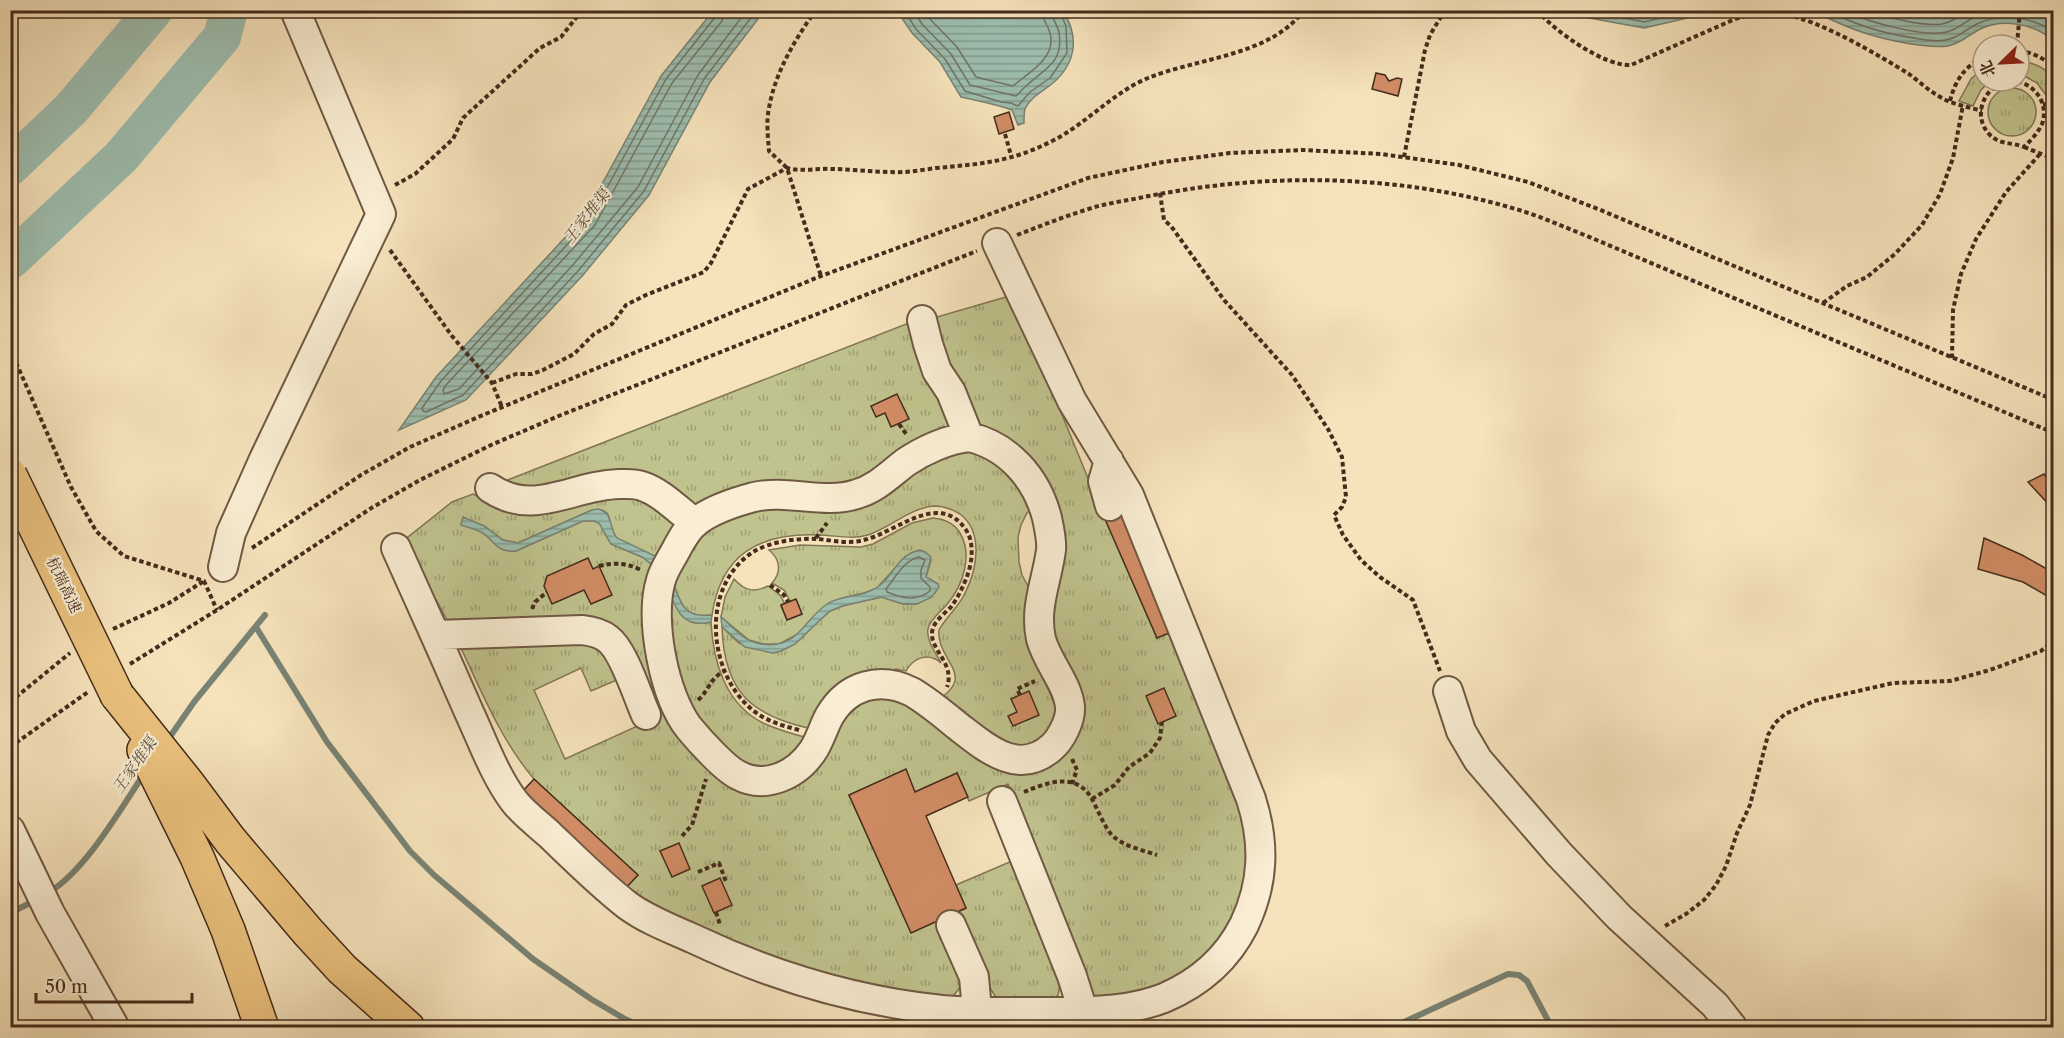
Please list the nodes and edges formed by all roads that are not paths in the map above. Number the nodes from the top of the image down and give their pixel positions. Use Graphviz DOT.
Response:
graph roads {
  1 [pos="295,10"];
  2 [pos="997,243"];
  3 [pos="922,320"];
  4 [pos="969,437"];
  5 [pos="1109,461"];
  6 [pos="10,475"];
  7 [pos="490,488"];
  8 [pos="1110,506"];
  9 [pos="695,523"];
  10 [pos="396,548"];
  11 [pos="214,574"];
  12 [pos="435,635"];
  13 [pos="111,684"];
  14 [pos="1448,691"];
  15 [pos="646,715"];
  16 [pos="494,766"];
  17 [pos="526,786"];
  18 [pos="1002,801"];
  19 [pos="10,830"];
  20 [pos="951,925"];
  21 [pos="977,1011"];
  22 [pos="1083,1011"];
  23 [pos="1011,1020"];
  24 [pos="115,1028"];
  25 [pos="262,1028"];
  26 [pos="408,1028"];
  27 [pos="1733,1028"];
  1 -- 11 [label="street"];
  2 -- 5 [label="street"];
  3 -- 4 [label="street"];
  4 -- 9 [label="street"];
  4 -- 9 [label="street"];
  5 -- 8 [label="street"];
  5 -- 22 [label="street"];
  6 -- 13 [label="highway, 杭瑞高速, bridge"];
  7 -- 9 [label="street"];
  10 -- 12 [label="street"];
  12 -- 15 [label="street"];
  12 -- 16 [label="street"];
  13 -- 25 [label="highway"];
  13 -- 26 [label="highway"];
  14 -- 27 [label="street"];
  16 -- 17 [label="street"];
  16 -- 21 [label="street"];
  18 -- 22 [label="street"];
  19 -- 24 [label="street"];
  20 -- 21 [label="street"];
  21 -- 23 [label="street"];
  22 -- 23 [label="street"];
}
